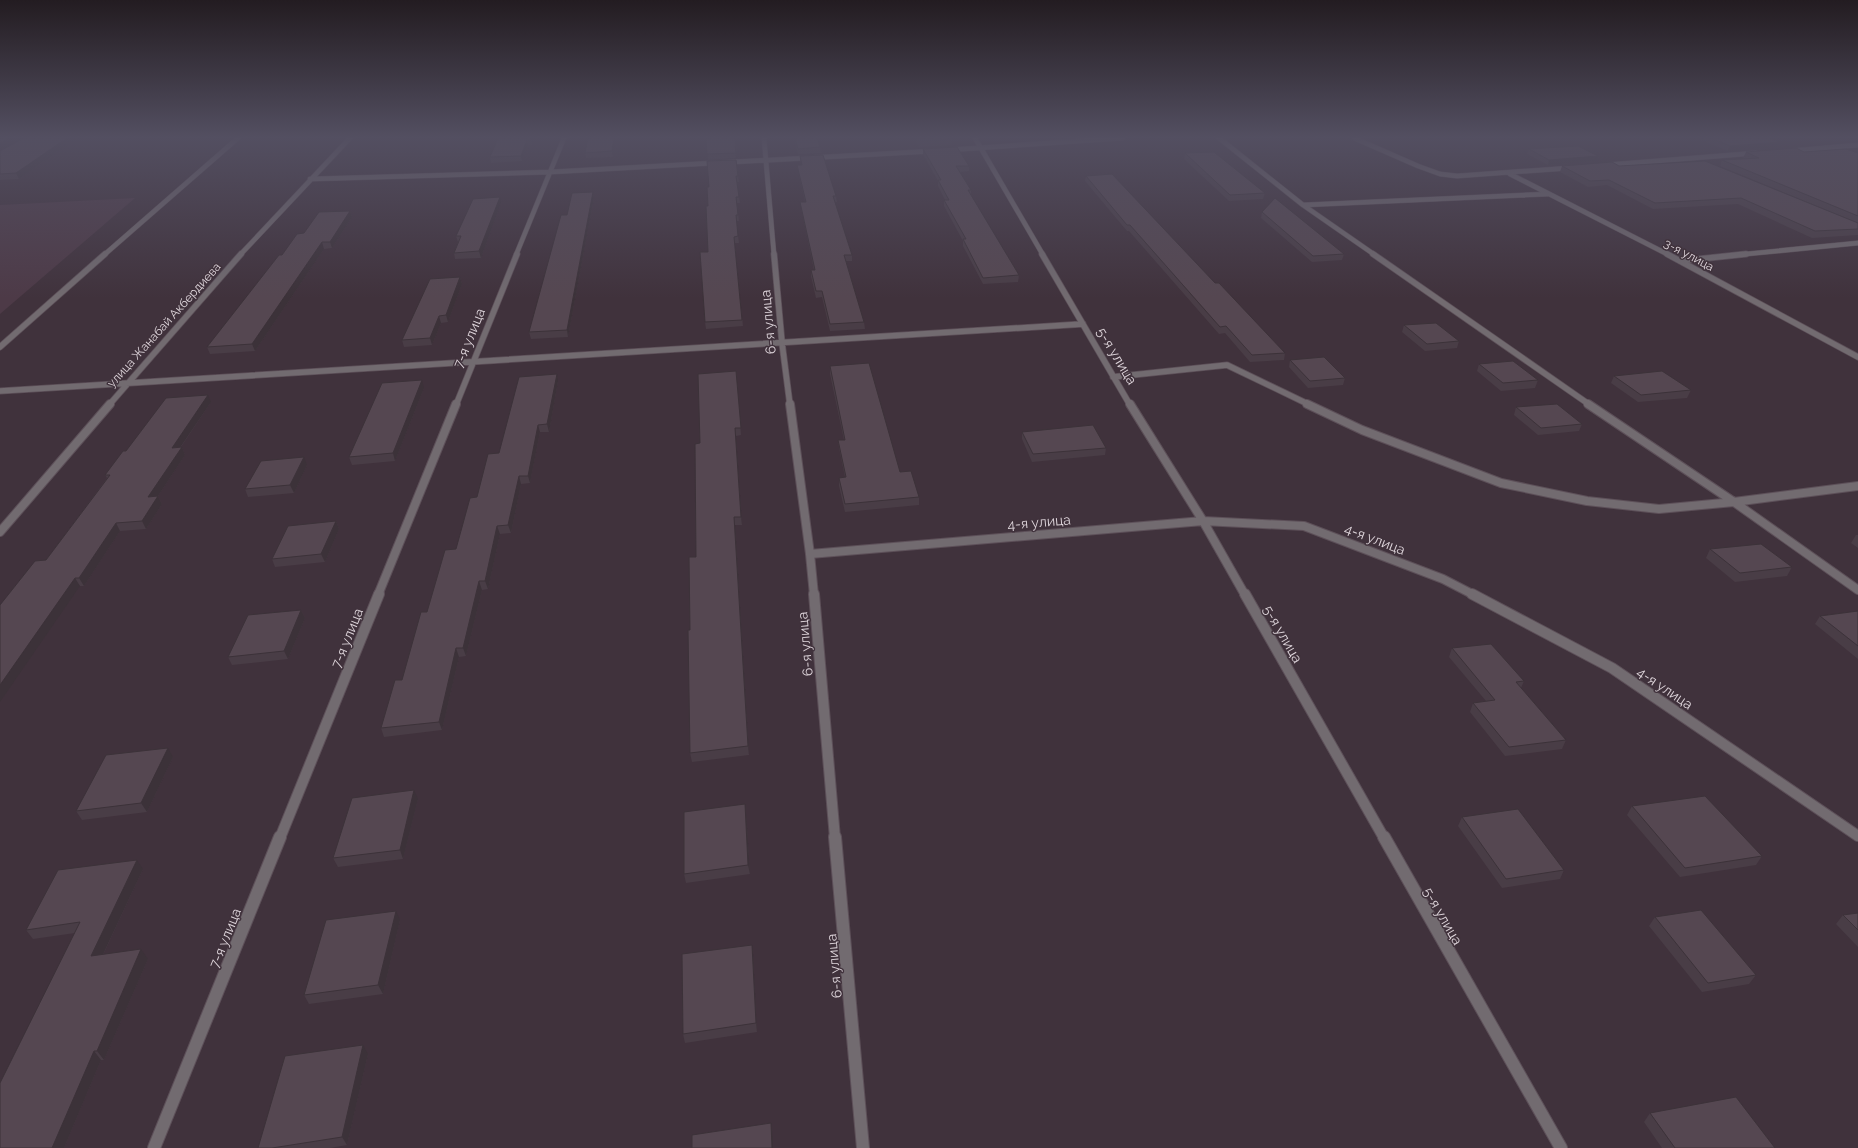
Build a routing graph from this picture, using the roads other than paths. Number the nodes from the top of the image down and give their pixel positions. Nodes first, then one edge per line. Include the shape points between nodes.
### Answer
1 (177, 192) edge
2 (299, 192) edge
3 (542, 192) edge
4 (769, 192) edge
5 (1006, 192) edge
6 (1286, 192) edge
7 (1543, 192) edge
8 (1548, 194) junction
9 (1303, 205) junction
10 (1858, 243) edge
11 (1680, 260) junction
12 (1083, 324) junction
13 (782, 343) junction
14 (0, 347) edge
15 (1858, 357) edge
16 (474, 360) junction
17 (1113, 377) junction
18 (126, 384) junction
19 (0, 391) edge
20 (1858, 486) edge
21 (1734, 502) junction
22 (1203, 522) junction
23 (0, 532) edge
24 (810, 554) junction
25 (1858, 590) edge
26 (1858, 836) edge
27 (154, 1148) edge
28 (863, 1148) edge
29 (1561, 1148) edge

1 - 14 street
2 - 18 street, улица Жанабай Акбердиева
3 - 16 street, 7-я улица
4 - 13 street, 6-я улица
5 - 12 street, 5-я улица
6 - 9 street
7 - 8 street, 3-я улица
8 - 9 street
8 - 11 street, 3-я улица
9 - 21 street via 1531,365
10 - 11 street
11 - 15 street, 3-я улица
12 - 13 street
12 - 17 street, 5-я улица
13 - 16 street
13 - 24 street, 6-я улица
16 - 18 street
16 - 27 street, 7-я улица
17 - 21 street via 1227,365 1362,430 1502,483 1587,502 1659,509
17 - 22 street, 5-я улица
18 - 19 street
18 - 23 street, улица Жанабай Акбердиева
20 - 21 street
21 - 25 street
22 - 24 street, 4-я улица
22 - 26 street, 4-я улица via 1304,526 1443,579 1612,668
22 - 29 street, 5-я улица
24 - 28 street, 6-я улица

